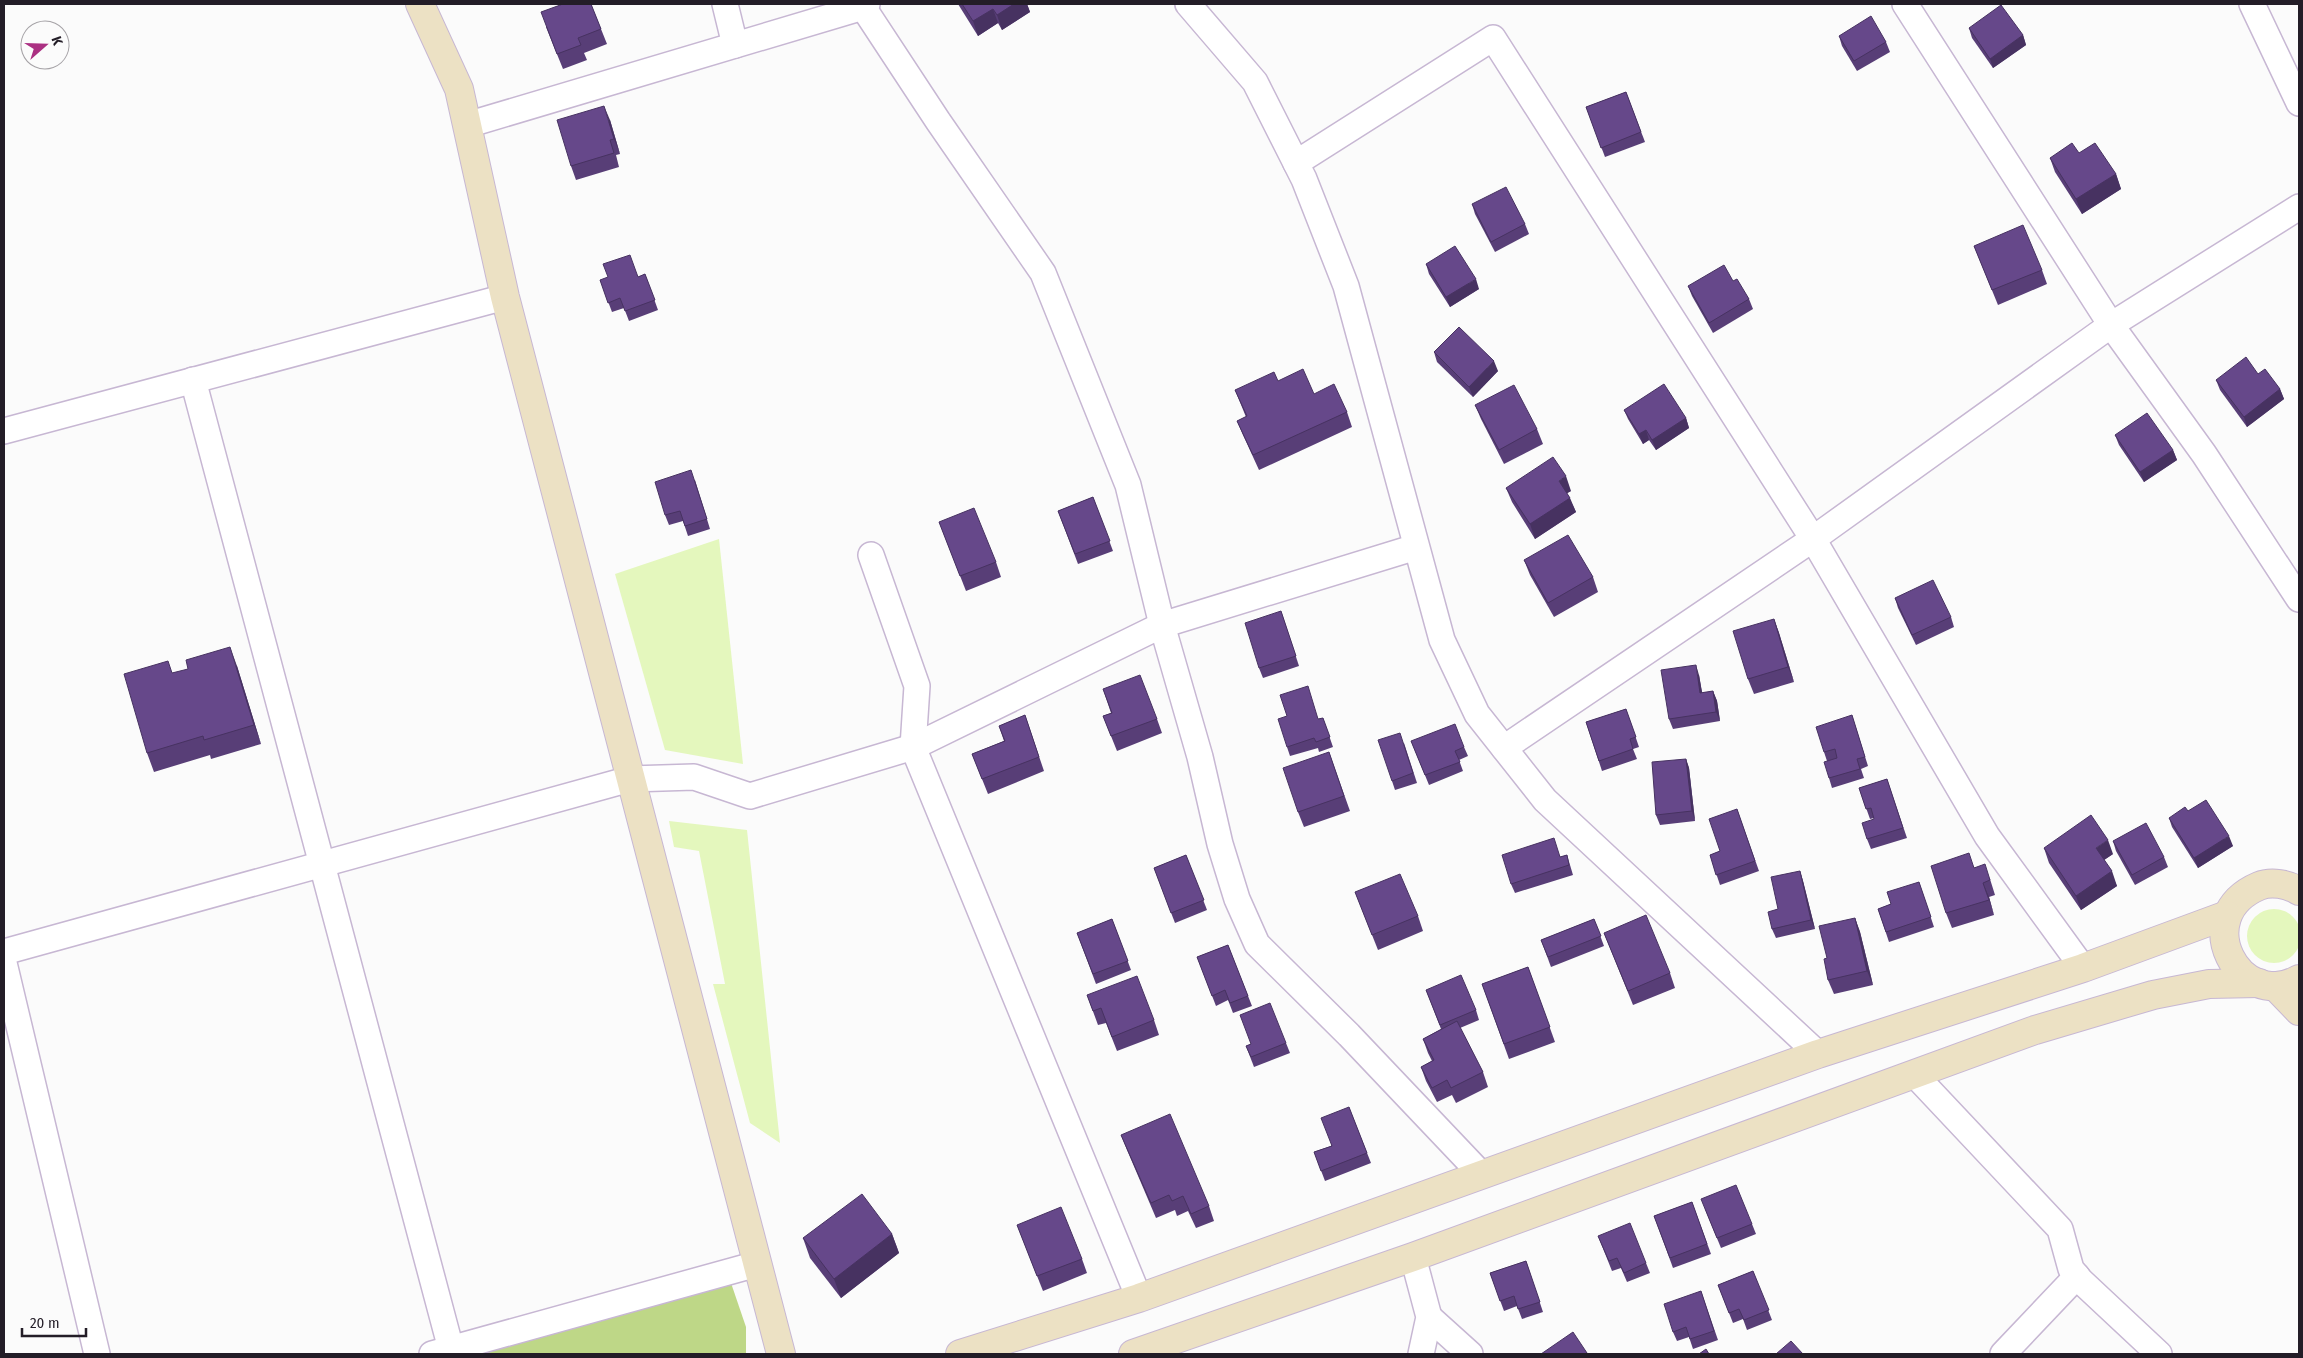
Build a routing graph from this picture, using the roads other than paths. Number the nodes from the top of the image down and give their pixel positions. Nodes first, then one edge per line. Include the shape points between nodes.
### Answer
1 (420, 4) edge
2 (725, 4) edge
3 (1188, 4) edge
4 (1905, 4) edge
5 (2252, 4) edge
6 (864, 5) edge
7 (735, 45) junction
8 (2299, 103) edge
9 (467, 125) junction
10 (1296, 163) junction
11 (2299, 207) edge
12 (506, 297) junction
13 (2111, 325) junction
14 (194, 380) junction
15 (4, 431) edge
16 (1814, 539) junction
17 (1416, 547) junction
18 (871, 555) dead end
19 (2299, 599) edge
20 (1162, 625) junction
21 (913, 747) junction
22 (1504, 748) junction
23 (630, 779) junction
24 (320, 865) junction
25 (2292, 882) edge
26 (2227, 915) junction
27 (4, 952) edge
28 (4, 963) edge
29 (2083, 968) junction
30 (2278, 982) edge
31 (2299, 1011) edge
32 (1818, 1054) junction
33 (1914, 1074) junction
34 (1481, 1174) junction
35 (1413, 1257) junction
36 (757, 1264) junction
37 (2077, 1276) junction
38 (1139, 1298) junction
39 (1429, 1317) junction
40 (441, 1352) edge
41 (97, 1354) edge
42 (781, 1354) edge
43 (960, 1354) edge
44 (1133, 1354) edge
45 (1422, 1354) edge
46 (1470, 1354) edge
47 (2003, 1354) edge
48 (2159, 1354) edge

1 - 9 street via 459,89
2 - 7 street
3 - 10 street via 1255,82
4 - 13 street
5 - 8 street
6 - 7 street
6 - 20 street via 1043,273 1128,485
7 - 9 street
9 - 12 street
10 - 16 street via 1493,38
10 - 17 street via 1346,286
11 - 13 street
12 - 14 street
12 - 23 street
13 - 16 street
13 - 19 street via 2204,454
14 - 15 street
14 - 24 street
16 - 22 street
16 - 29 street via 1986,836
17 - 20 street
17 - 22 street via 1442,640 1477,714
18 - 21 street via 917,686
20 - 21 street
20 - 34 street via 1200,757 1220,844 1237,899 1257,944
21 - 23 street via 750,796 694,777
21 - 38 street
22 - 32 street via 1545,800
23 - 24 street
23 - 36 street
24 - 27 street
24 - 40 street
25 - 26 street via 2262,885 2248,891
26 - 29 street
26 - 30 street via 2225,948 2232,964 2244,975
28 - 41 street
29 - 32 street
30 - 31 street
30 - 33 street via 2209,984 2153,995 2035,1030
32 - 34 street
33 - 35 street
33 - 37 street via 2060,1229 2071,1269
34 - 38 street
35 - 39 street
35 - 44 street
36 - 40 street
36 - 42 street
37 - 47 street
37 - 48 street
38 - 43 street
39 - 45 street
39 - 46 street

